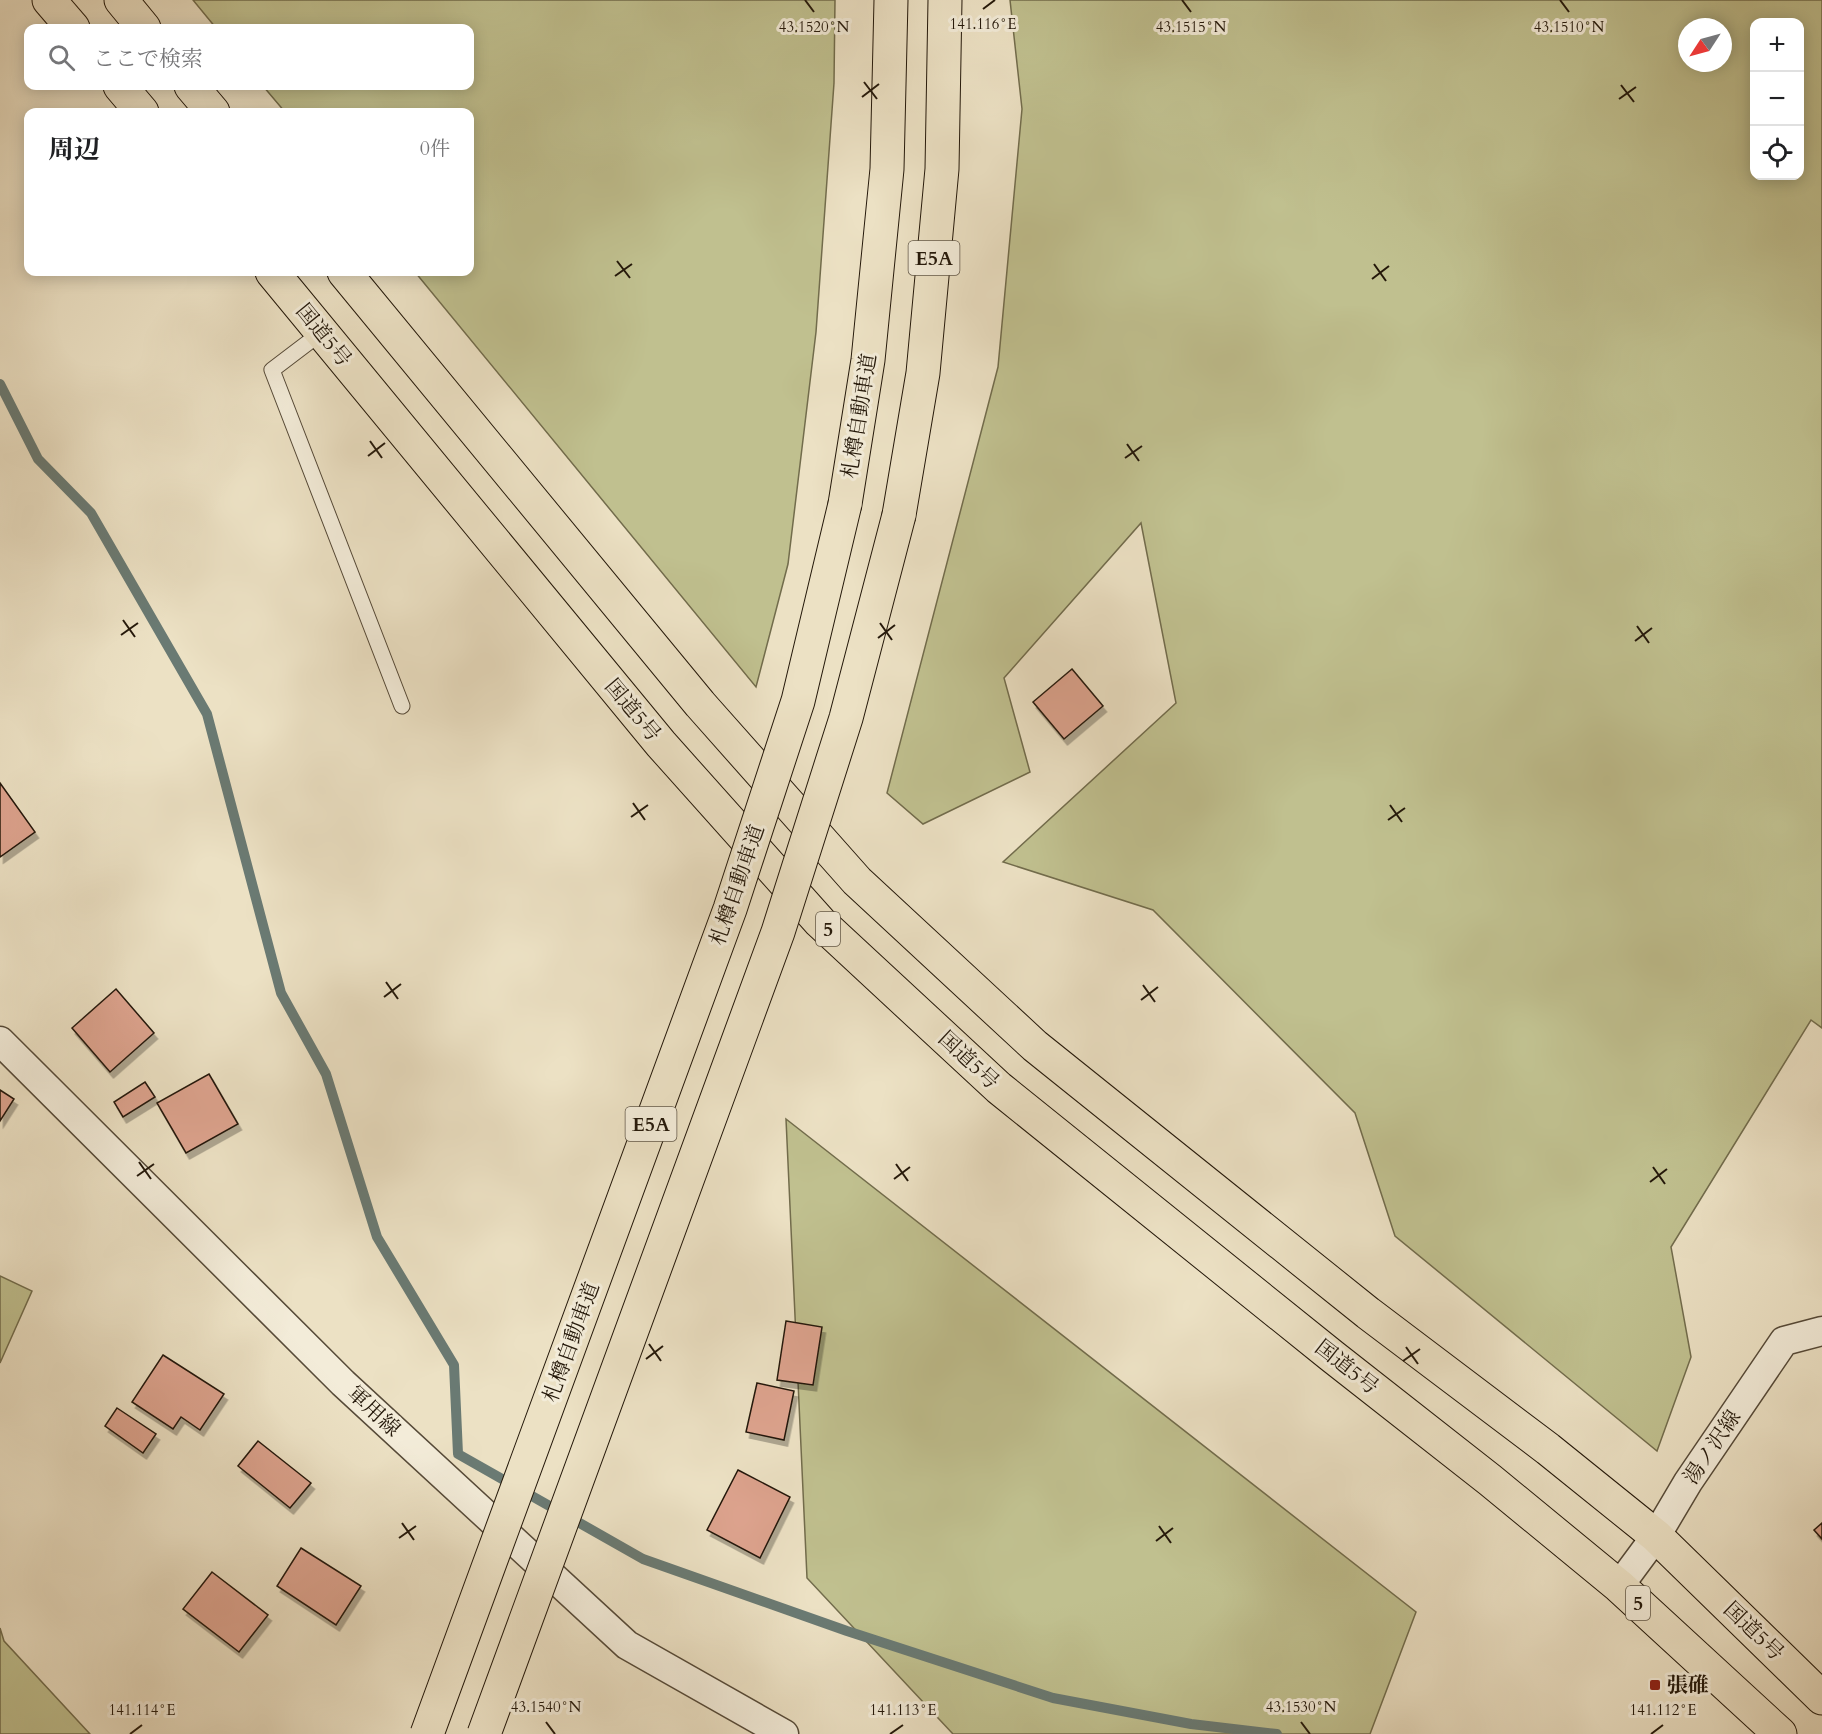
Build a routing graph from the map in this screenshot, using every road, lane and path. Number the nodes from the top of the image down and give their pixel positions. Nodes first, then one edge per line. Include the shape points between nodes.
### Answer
1 (49, 0) edge
2 (121, 0) edge
3 (891, 0) edge
4 (945, 0) edge
5 (70, 24) edge
6 (141, 24) edge
7 (123, 90) edge
8 (194, 90) edge
9 (139, 108) edge
10 (210, 108) edge
11 (275, 276) edge
12 (347, 276) edge
13 (322, 332) junction
14 (402, 706) dead end
15 (0, 1041) edge
16 (1822, 1331) edge
17 (1656, 1536) junction
18 (1619, 1586) junction
19 (1822, 1698) edge
20 (427, 1734) edge
21 (484, 1734) edge
22 (784, 1734) edge
23 (1780, 1734) edge

1 - 5 highway
2 - 6 highway
3 - 20 highway, 札樽自動車道 / E5A, bridge via 886,181 868,360 845,504 798,700 730,909
4 - 21 highway, E5A, bridge via 942,169 923,373 899,515 846,718 778,933
7 - 9 highway
8 - 10 highway
11 - 13 highway, 国道5号 / 5
12 - 17 highway, 国道5号 via 700,704 857,881 1035,1046 1368,1313
13 - 14 lane via 272,370
13 - 18 highway, 国道5号 / 5 via 661,744 820,922 999,1088
15 - 22 street, 軍用線 via 343,1383 627,1645
16 - 17 street, 湯ノ沢線 via 1784,1341
17 - 18 street, 湯ノ沢線
17 - 19 highway, 国道5号
18 - 23 highway, 国道5号 / 5

